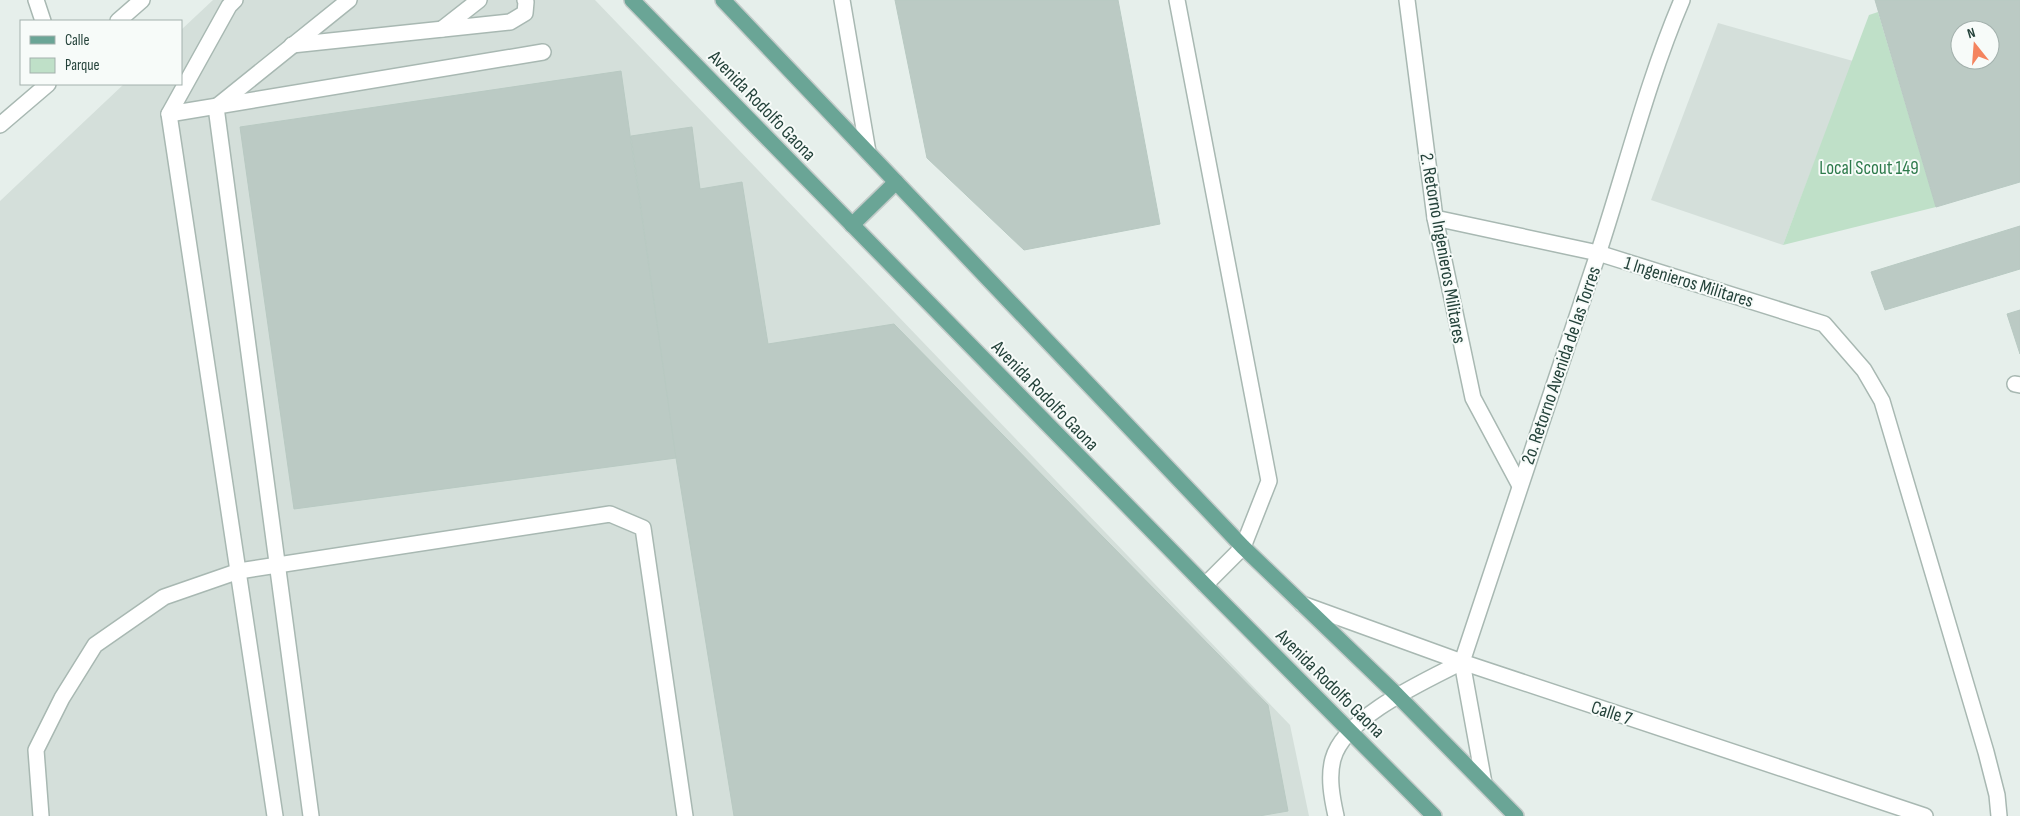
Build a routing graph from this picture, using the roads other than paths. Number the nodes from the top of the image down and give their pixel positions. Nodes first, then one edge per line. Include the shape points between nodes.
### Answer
1 (36, 0) edge
2 (142, 0) edge
3 (236, 0) edge
4 (349, 0) edge
5 (479, 0) edge
6 (525, 0) edge
7 (632, 0) edge
8 (723, 0) edge
9 (842, 0) edge
10 (1177, 0) edge
11 (1407, 0) edge
12 (1682, 0) edge
13 (43, 20) edge
14 (119, 20) edge
15 (442, 29) junction
16 (292, 45) junction
17 (543, 52) dead end
18 (47, 85) edge
19 (216, 107) junction
20 (169, 114) junction
21 (0, 125) edge
22 (868, 152) junction
23 (896, 182) junction
24 (1435, 218) junction
25 (852, 225) junction
26 (1598, 253) junction
27 (1519, 484) junction
28 (1243, 546) junction
29 (278, 565) junction
30 (239, 571) junction
31 (1204, 585) junction
32 (1302, 604) junction
33 (1462, 662) junction
34 (1396, 695) junction
35 (1349, 730) junction
36 (1484, 783) junction
37 (41, 816) edge
38 (275, 816) edge
39 (312, 816) edge
40 (685, 816) edge
41 (1336, 816) edge
42 (1434, 816) edge
43 (1516, 816) edge
44 (1925, 816) edge
45 (1999, 816) edge

1 - 13 street
2 - 14 street
3 - 20 street via 229,6
4 - 16 street
5 - 15 street
6 - 15 street via 525,13 510,22
7 - 25 main road, Avenida Rodolfo Gaona
8 - 22 main road, Avenida Rodolfo Gaona
9 - 22 street
10 - 28 street via 1269,480
11 - 24 street, 2. Retorno Ingenieros Militares
12 - 26 street, 2o. Retorno Avenida de las Torres via 1662,46
15 - 16 street
16 - 19 street
17 - 19 street
18 - 21 street
19 - 20 street
19 - 29 street
20 - 30 street
22 - 23 main road, Avenida Rodolfo Gaona
23 - 25 main road
23 - 28 main road, Avenida Rodolfo Gaona
24 - 26 street, 1 Ingenieros Militares
24 - 27 street, 2. Retorno Ingenieros Militares via 1473,398
25 - 31 main road, Avenida Rodolfo Gaona
26 - 27 street, 2o. Retorno Avenida de las Torres
26 - 45 street, 1 Ingenieros Militares via 1824,324 1864,370 1882,401 1986,752
27 - 33 street, 2o. Retorno Avenida de las Torres
28 - 31 street
28 - 32 main road, Avenida Rodolfo Gaona
29 - 30 street
29 - 39 street
29 - 40 street via 610,514 644,528
30 - 37 street via 164,597 95,645 62,698 36,750
30 - 38 street
31 - 35 main road, Avenida Rodolfo Gaona
32 - 33 street, Calle 7
32 - 34 main road, Avenida Rodolfo Gaona
33 - 34 street
33 - 36 street
33 - 44 street, Calle 7
34 - 35 street
34 - 36 main road, Avenida Rodolfo Gaona
35 - 41 street via 1333,758 1331,790
35 - 42 main road, Avenida Rodolfo Gaona
36 - 43 main road, Avenida Rodolfo Gaona

